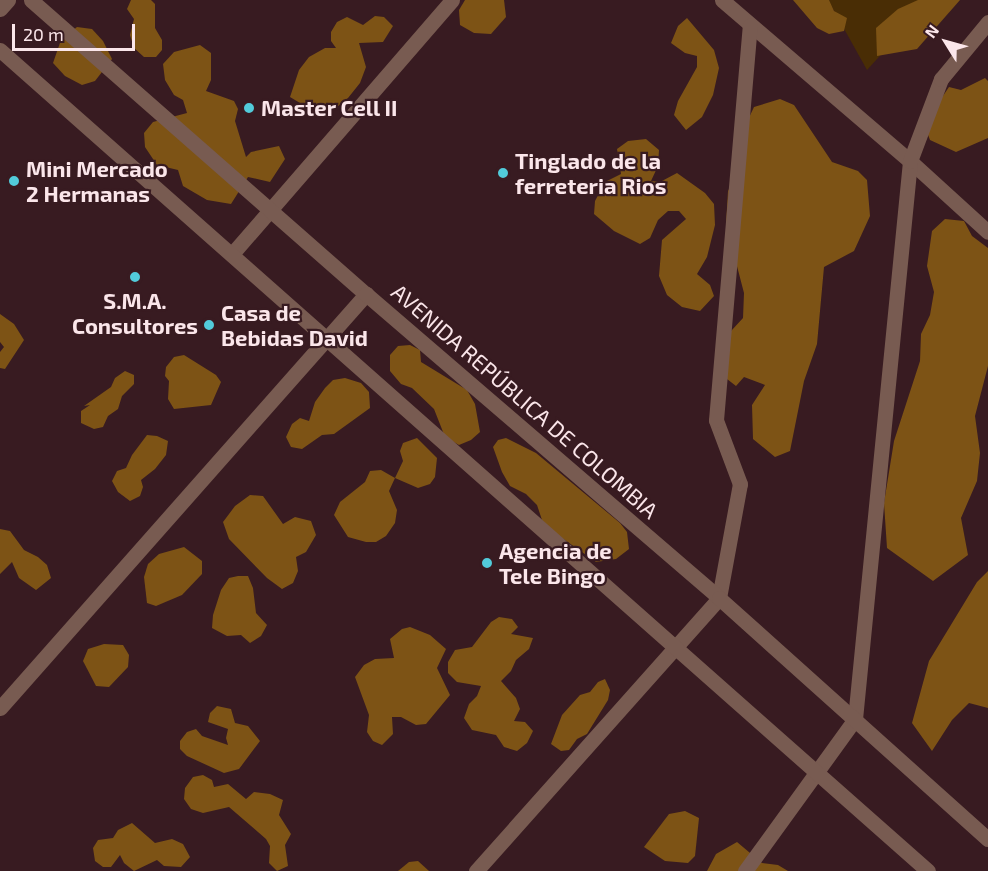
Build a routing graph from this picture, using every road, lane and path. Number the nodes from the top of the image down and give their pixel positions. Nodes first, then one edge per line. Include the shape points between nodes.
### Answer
1 (8, 0) edge
2 (31, 0) edge
3 (452, 0) edge
4 (722, 0) edge
5 (0, 9) edge
6 (988, 22) edge
7 (750, 25) junction
8 (0, 50) edge
9 (910, 160) junction
10 (270, 208) junction
11 (988, 232) edge
12 (232, 254) junction
13 (366, 294) junction
14 (328, 339) junction
15 (720, 598) junction
16 (676, 646) junction
17 (0, 708) edge
18 (855, 719) junction
19 (817, 772) junction
20 (988, 839) edge
21 (476, 871) edge
22 (745, 871) edge
23 (928, 871) edge

1 - 5 street
2 - 10 street, AVENIDA REPÚBLICA DE COLOMBIA
3 - 10 street
4 - 7 street
6 - 9 street via 941,79
7 - 9 street
7 - 15 street via 716,420 740,484
8 - 12 street
9 - 11 street
9 - 18 street
10 - 12 street
10 - 13 street, AVENIDA REPÚBLICA DE COLOMBIA
12 - 14 street
13 - 14 street
13 - 15 street, AVENIDA REPÚBLICA DE COLOMBIA
14 - 16 street
14 - 17 street
15 - 16 street
15 - 18 street, AVENIDA REPÚBLICA DE COLOMBIA
16 - 19 street
16 - 21 street
18 - 19 street
18 - 20 street, AVENIDA REPÚBLICA DE COLOMBIA
19 - 22 street
19 - 23 street

